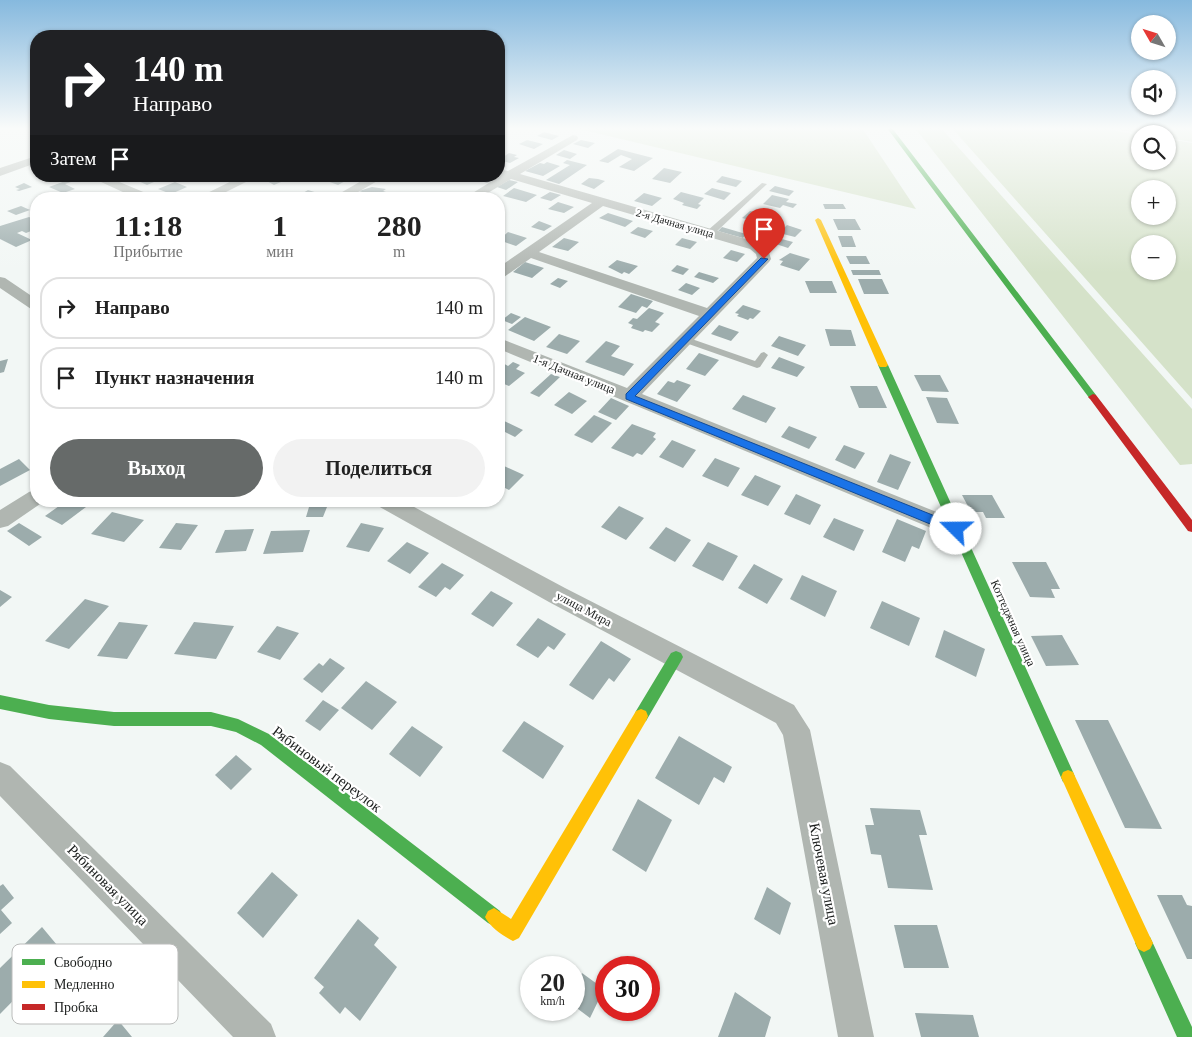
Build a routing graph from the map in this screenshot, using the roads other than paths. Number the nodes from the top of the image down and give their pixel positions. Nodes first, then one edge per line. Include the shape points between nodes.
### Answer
1 (515, 176) edge
2 (926, 176) edge
3 (239, 182) edge
4 (369, 182) edge
5 (492, 182) edge
6 (110, 183) edge
7 (764, 184) dead end
8 (132, 192) edge
9 (217, 192) edge
10 (349, 192) edge
11 (478, 192) edge
12 (601, 202) junction
13 (818, 220) dead end
14 (710, 233) junction
15 (528, 253) junction
16 (505, 270) edge
17 (0, 281) edge
18 (30, 302) edge
19 (711, 315) junction
20 (686, 340) junction
21 (505, 345) edge
22 (764, 355) dead end
23 (629, 397) junction
24 (30, 501) edge
25 (396, 507) edge
26 (0, 520) edge
27 (1192, 528) edge
28 (956, 529) junction
29 (676, 657) junction
30 (0, 702) edge
31 (785, 714) joint
32 (0, 776) edge
33 (166, 944) edge
34 (178, 956) edge
35 (258, 1037) edge
36 (856, 1037) edge
37 (1186, 1037) edge

1 - 12 street, 2-я Дачная улица
2 - 27 street
3 - 9 street
4 - 10 street
5 - 11 street
6 - 8 street
7 - 14 lane
12 - 14 street, 2-я Дачная улица
12 - 15 street
13 - 28 street, Коттеджная улица
14 - 19 street, 2-я Дачная улица via 755,246 764,252 764,259
15 - 16 street
15 - 19 street
17 - 18 street
19 - 20 street
20 - 22 lane via 757,365
20 - 23 street
21 - 23 street, 1-я Дачная улица
23 - 28 street, 1-я Дачная улица
24 - 26 street
25 - 29 street, улица Мира
28 - 37 street, Коттеджная улица
29 - 30 street, Рябиновый переулок via 513,932 266,740 238,726 211,719 114,719 49,712
29 - 31 street, улица Мира
31 - 36 street, Ключевая улица via 796,730
32 - 33 street, Рябиновая улица
34 - 35 street, Рябиновая улица

